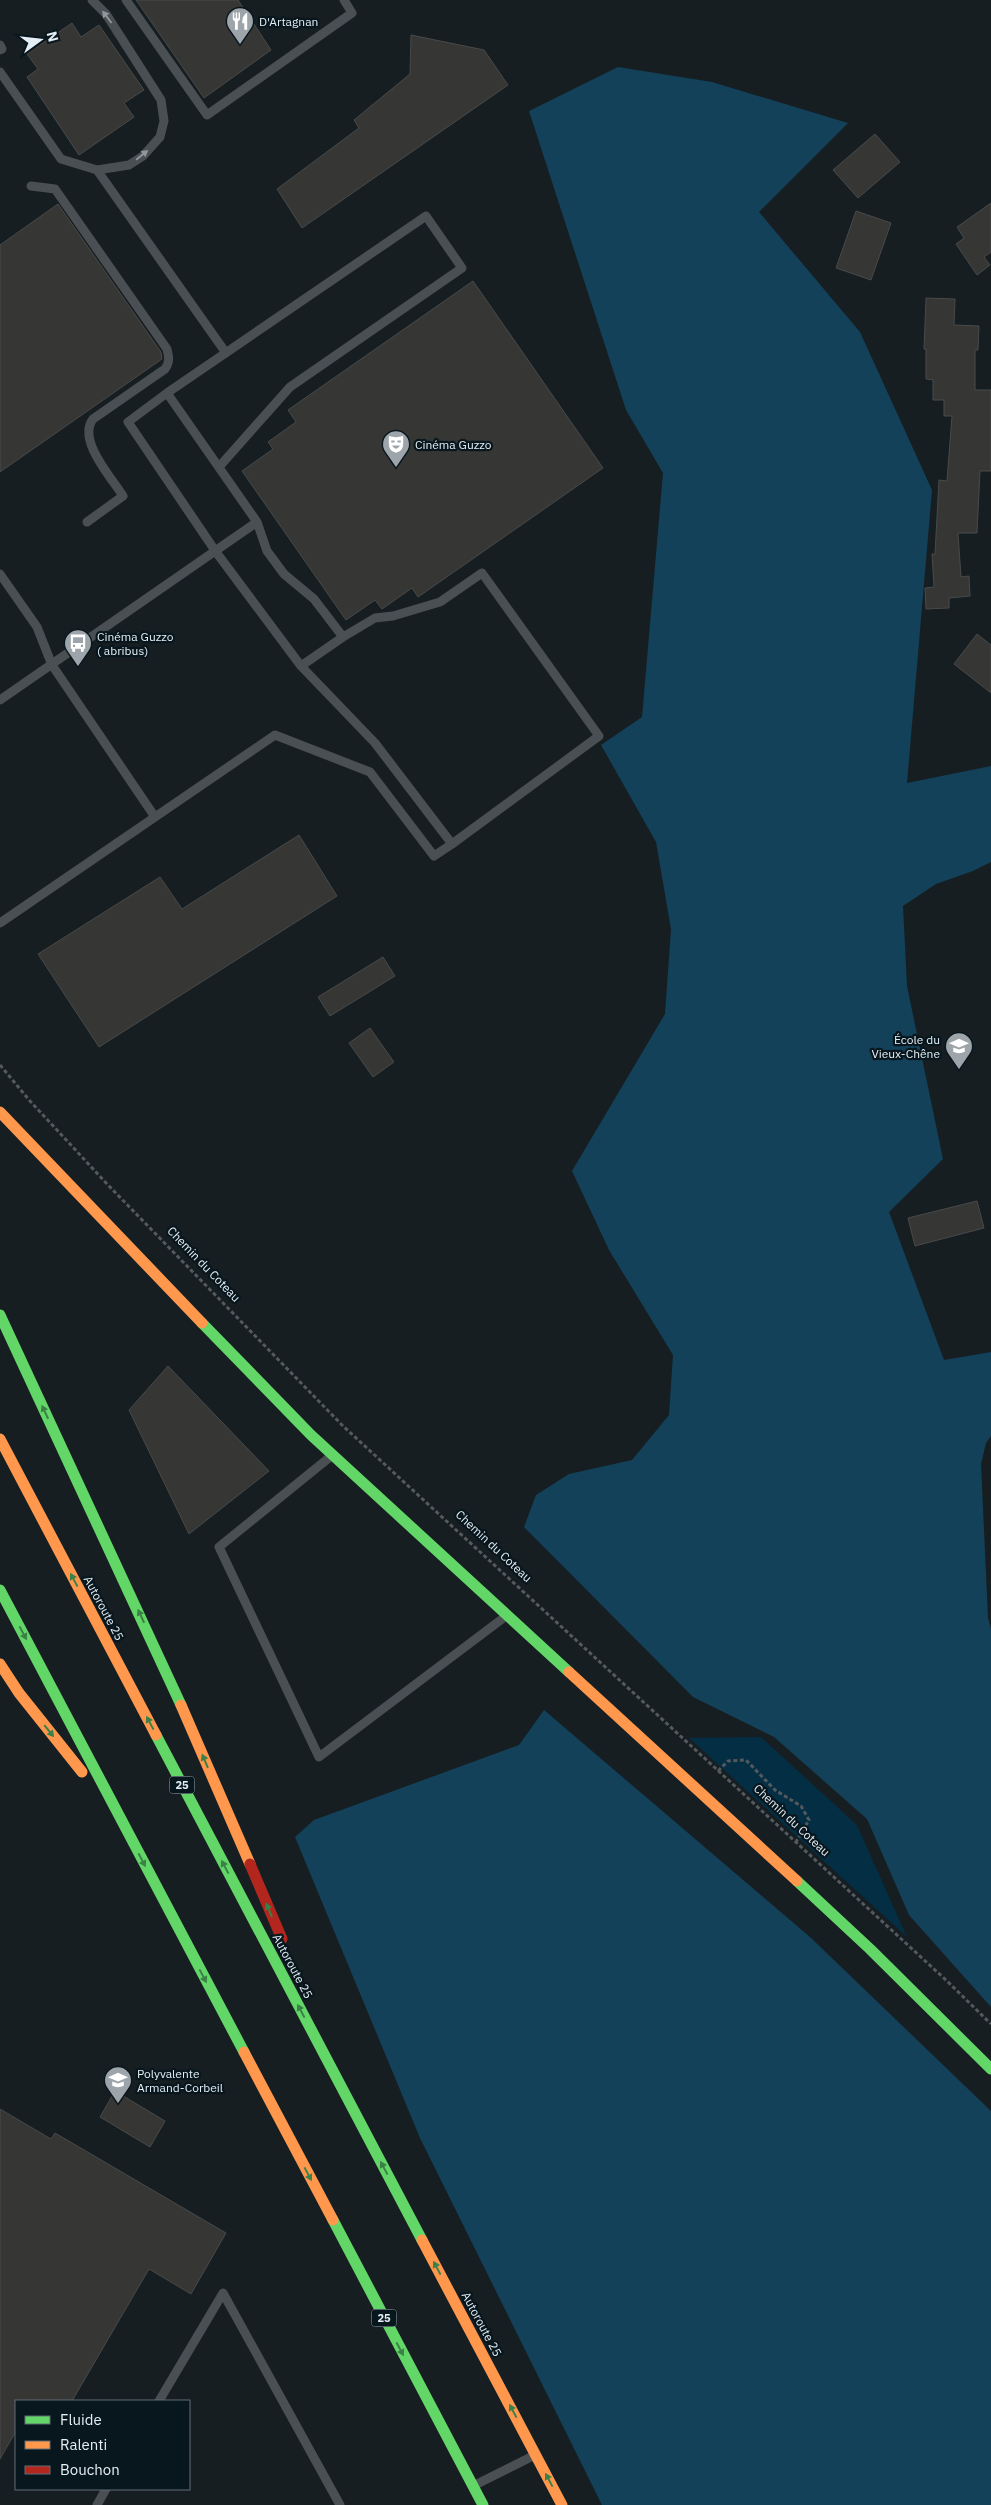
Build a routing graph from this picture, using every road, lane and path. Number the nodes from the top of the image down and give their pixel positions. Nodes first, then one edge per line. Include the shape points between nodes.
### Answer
1 (92, 0) edge
2 (126, 0) edge
3 (344, 0) edge
4 (0, 45) edge
5 (0, 50) edge
6 (0, 72) edge
7 (97, 170) junction
8 (31, 186) dead end
9 (226, 353) junction
10 (167, 394) junction
11 (219, 467) junction
12 (87, 522) dead end
13 (257, 522) junction
14 (216, 552) junction
15 (0, 574) edge
16 (343, 637) junction
17 (52, 665) junction
18 (301, 666) junction
19 (0, 700) edge
20 (155, 817) junction
21 (452, 844) junction
22 (0, 923) edge
23 (0, 1065) edge
24 (0, 1112) edge
25 (0, 1314) edge
26 (0, 1439) edge
27 (332, 1455) junction
28 (0, 1590) edge
29 (506, 1616) junction
30 (0, 1664) edge
31 (718, 1771) junction
32 (119, 1817) junction
33 (796, 1842) junction
34 (287, 1950) dead end
35 (302, 1986) dead end
36 (991, 2024) edge
37 (991, 2069) edge
38 (365, 2131) junction
39 (160, 2400) edge
40 (536, 2454) junction
41 (473, 2486) junction
42 (105, 2490) edge
43 (97, 2505) edge
44 (340, 2505) edge
45 (483, 2505) edge
46 (562, 2505) edge

7 -> 1 lane via 129,164 143,156 160,137 164,121 161,100 106,14
2 - 3 lane via 207,115 352,13
4 - 5 lane
6 - 7 lane via 61,159
7 - 9 lane
8 - 12 lane via 55,189 169,357 165,369 88,424 88,442 123,496
9 - 10 lane
9 - 11 lane via 426,216 462,268 290,387
10 - 11 lane
10 - 14 lane via 128,422
11 - 13 lane
13 - 14 lane
13 - 16 lane via 267,551 284,574 314,599
14 - 17 lane
14 - 18 lane
15 - 17 lane via 37,627
16 - 18 lane
16 - 21 lane via 375,618 440,602 482,573 599,736
17 - 19 lane
17 - 20 lane
18 - 21 lane via 376,744
20 - 21 lane via 275,735 370,772 434,856
20 - 22 lane
23 - 31 path, Chemin du Coteau via 108,1185 330,1413
24 - 27 main road via 230,1354
34 -> 25 main road via 162,1660
38 -> 26 main road, Autoroute 25 / 25
27 - 29 main road
27 - 29 lane via 219,1547 320,1757
28 -> 32 main road, 25
29 - 37 main road via 870,1949
30 -> 32 main road via 19,1694
31 - 33 path, Chemin du Coteau
31 - 33 path via 728,1761 746,1760 775,1790 801,1806 809,1820
32 -> 41 main road, 25
33 - 36 path, Chemin du Coteau
35 - 38 main road
40 -> 38 main road, Autoroute 25 / 25
39 - 44 lane via 223,2293
40 - 41 lane
46 -> 40 main road, Autoroute 25 / 25
41 - 45 main road, 25
42 - 43 lane

